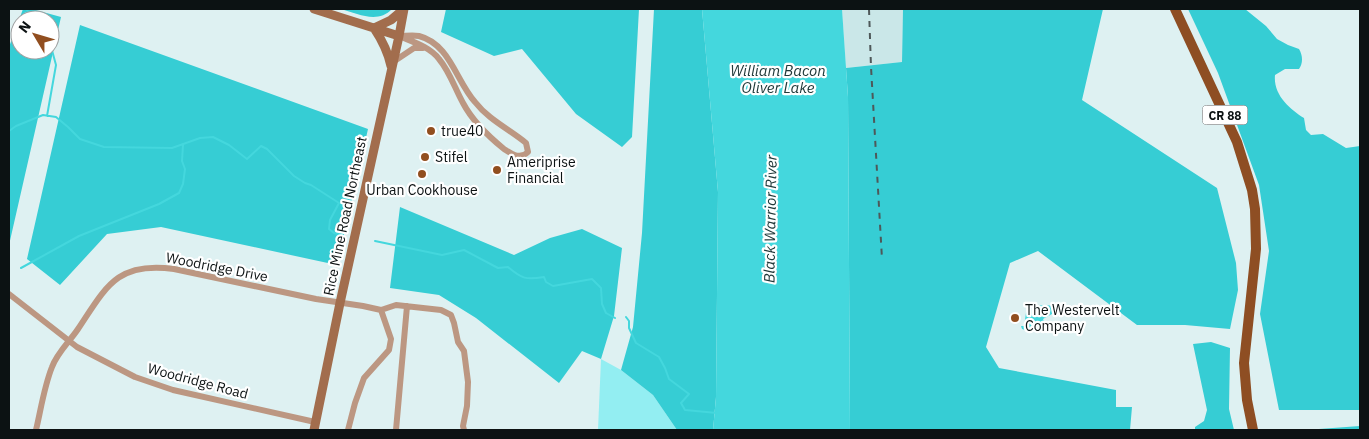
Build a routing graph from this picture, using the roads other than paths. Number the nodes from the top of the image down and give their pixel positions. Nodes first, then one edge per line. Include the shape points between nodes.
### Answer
1 (314, 9) edge
2 (404, 9) edge
3 (1175, 9) edge
4 (374, 28) junction
5 (399, 36) junction
6 (426, 48) junction
7 (392, 66) junction
8 (9, 294) edge
9 (340, 303) junction
10 (408, 306) junction
11 (381, 310) junction
12 (70, 341) junction
13 (315, 426) edge
14 (36, 430) edge
15 (348, 430) edge
16 (396, 430) edge
17 (464, 430) edge
18 (1253, 430) edge

1 - 4 main road
2 - 4 main road
2 - 5 main road, Rice Mine Road Northeast
3 - 18 main road, CR 88 via 1237,142 1252,190 1256,249 1244,363
4 - 5 main road
4 - 7 main road via 383,41
5 - 6 street
5 - 6 street via 428,40 446,54 475,103 498,125 526,143 528,152 525,155 513,155 475,122 463,105 446,68
5 - 7 main road, Rice Mine Road Northeast
6 - 7 street via 414,48
7 - 9 main road, Rice Mine Road Northeast
8 - 12 street, Woodridge Road
9 - 11 street, Woodridge Drive
9 - 12 street, Woodridge Drive via 174,269 146,268 127,272 110,284
9 - 13 main road, Rice Mine Road Northeast
10 - 11 street via 396,305
10 - 16 street
10 - 17 street via 441,310 451,315 458,342 464,351 468,382
11 - 15 street via 391,339 389,350 364,378
12 - 13 street, Woodridge Road via 109,364 154,384
12 - 14 street, Woodridge Drive via 52,367

